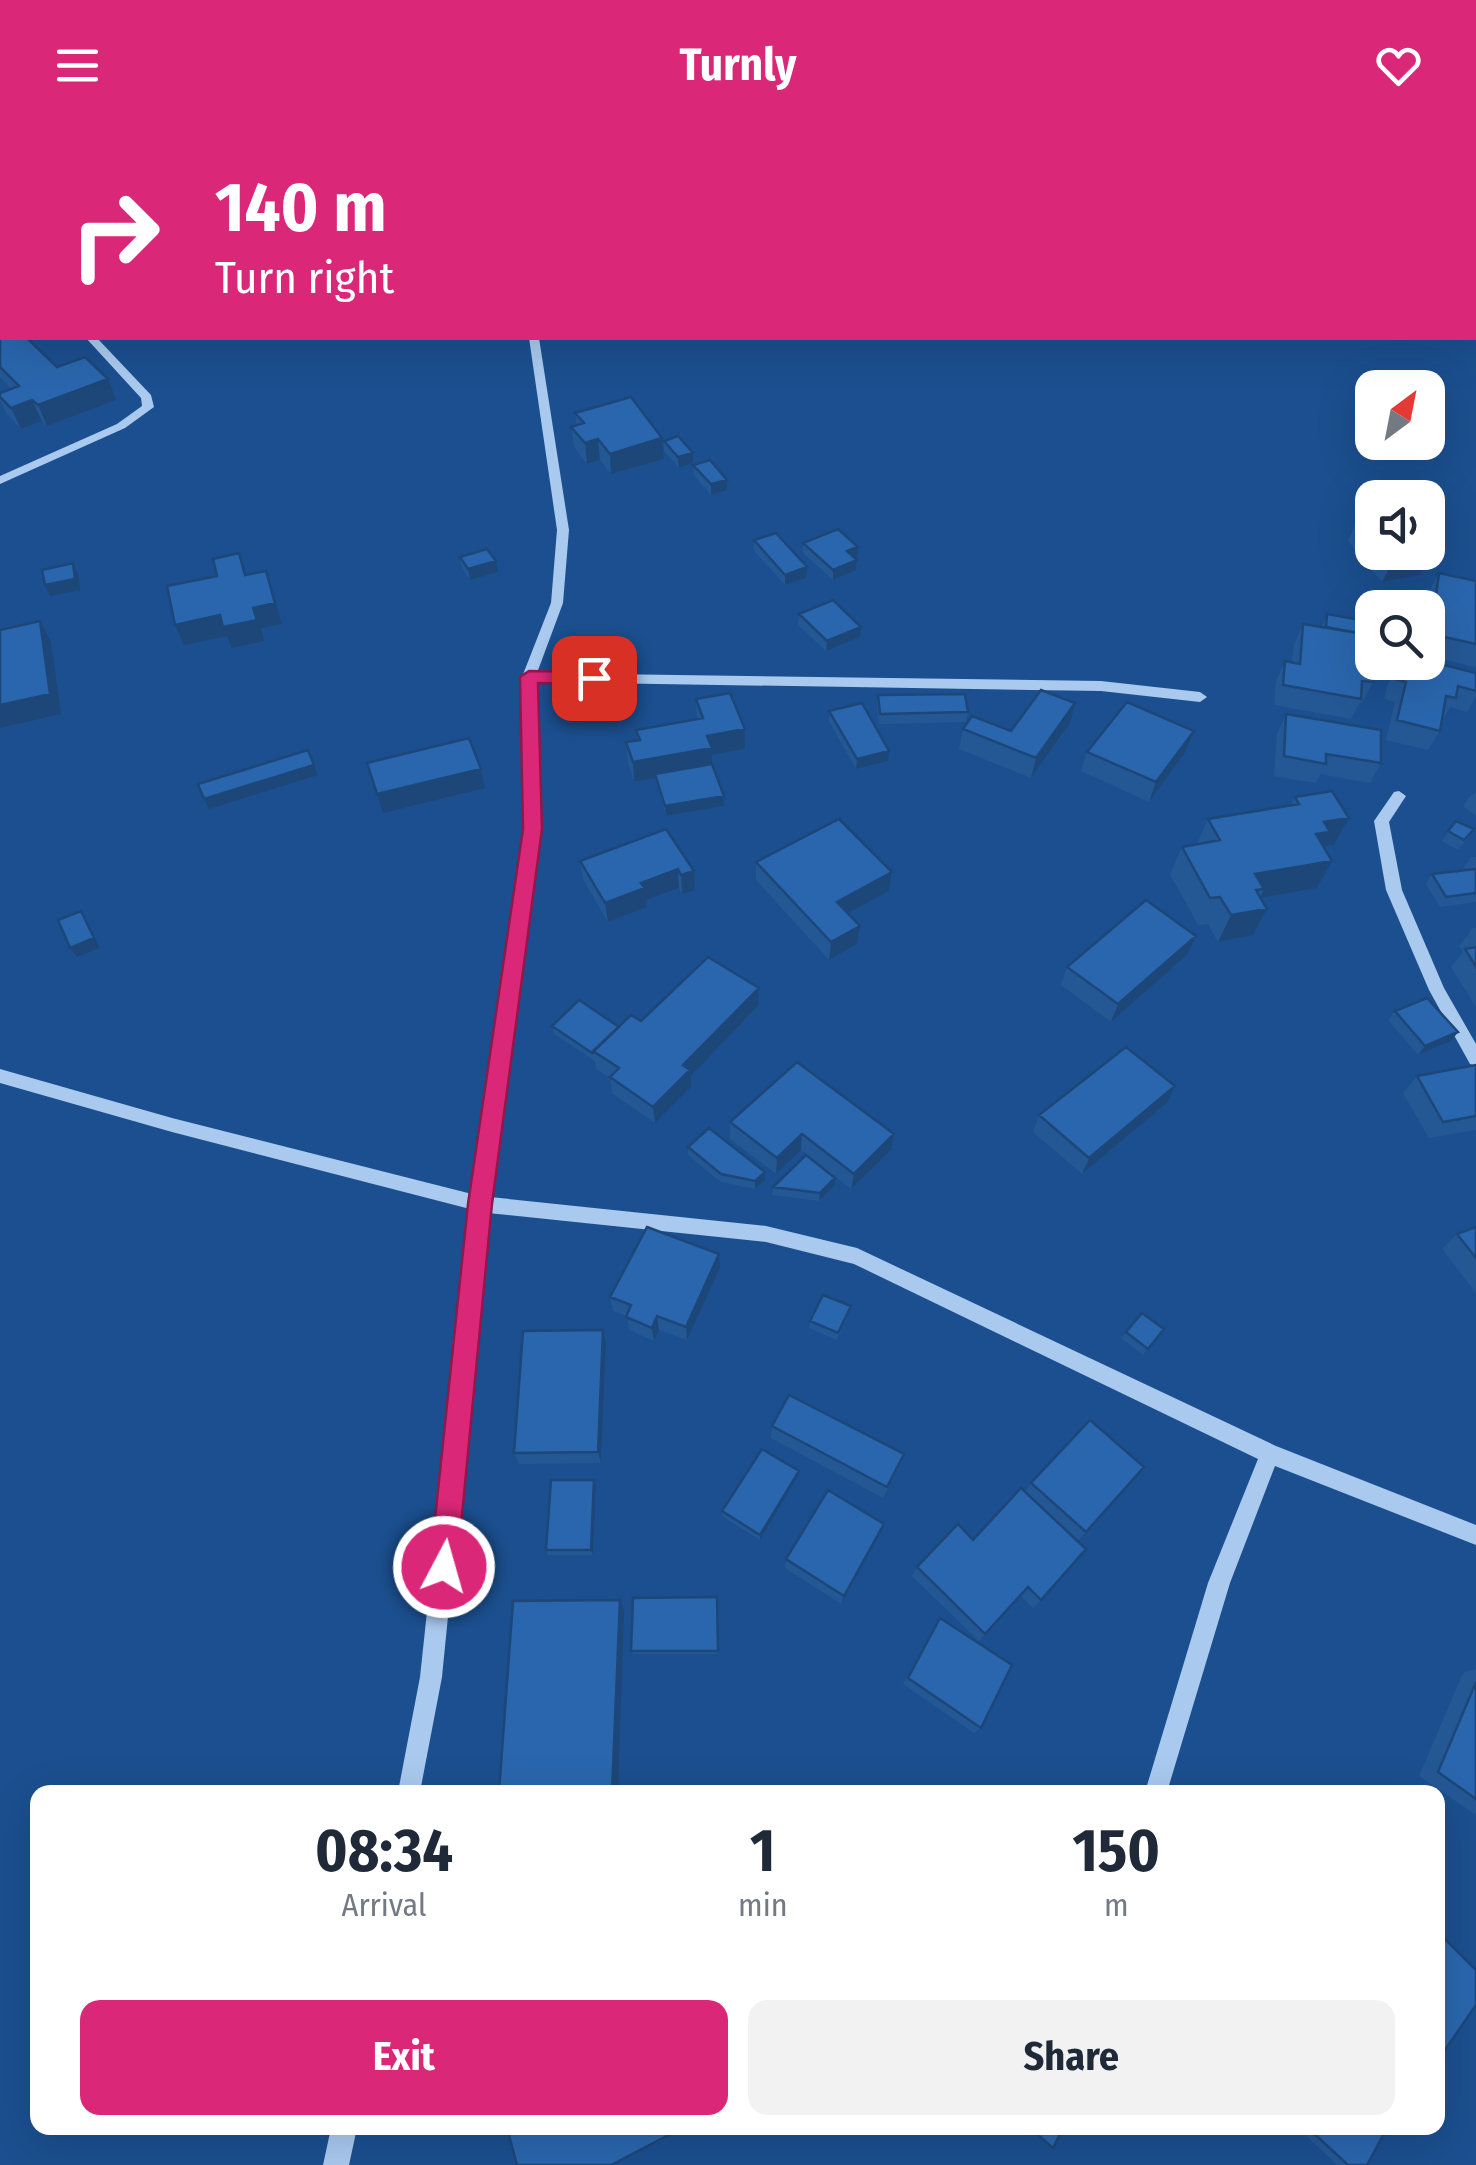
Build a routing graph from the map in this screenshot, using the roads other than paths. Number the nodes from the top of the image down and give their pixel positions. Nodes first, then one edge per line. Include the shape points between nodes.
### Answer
1 (94, 340) edge
2 (534, 340) edge
3 (0, 480) edge
4 (529, 677) junction
5 (1200, 697) dead end
6 (1399, 796) dead end
7 (1476, 1059) edge
8 (0, 1076) edge
9 (480, 1204) junction
10 (1270, 1454) junction
11 (1476, 1536) edge
12 (410, 1785) edge
13 (1158, 1785) edge
14 (342, 2135) edge
15 (336, 2165) edge

1 - 3 street via 147,396 148,407 121,426
2 - 4 street via 563,530 557,603
4 - 5 street via 1101,686
4 - 9 street via 532,829
6 - 7 street via 1381,821 1394,890
8 - 9 street
9 - 10 street via 766,1234 858,1256
9 - 12 street via 431,1677
10 - 11 street
10 - 13 street via 1219,1584
14 - 15 street

